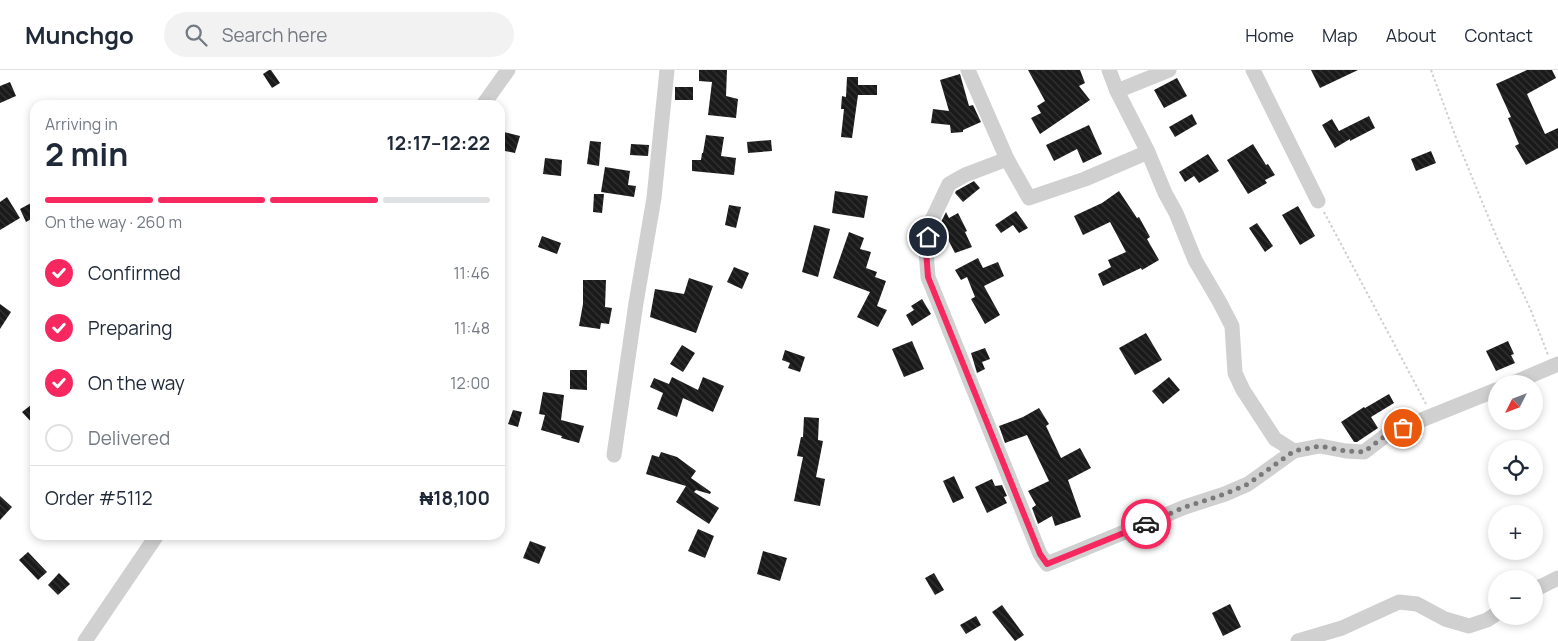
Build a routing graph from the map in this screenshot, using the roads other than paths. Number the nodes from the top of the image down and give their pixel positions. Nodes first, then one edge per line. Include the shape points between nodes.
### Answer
1 (508, 70) edge
2 (667, 70) edge
3 (968, 70) edge
4 (1109, 70) edge
5 (1169, 70) edge
6 (1253, 70) edge
7 (1117, 91) junction
8 (487, 100) edge
9 (1148, 152) junction
10 (1007, 159) junction
11 (1318, 201) road end
12 (1555, 365) edge
13 (1532, 375) edge
14 (1488, 393) edge
15 (1294, 451) junction
16 (614, 455) dead end
17 (154, 540) edge
18 (1558, 578) edge
19 (1543, 586) edge
20 (1488, 619) edge
21 (85, 641) edge
22 (1298, 641) edge

1 - 8 street
2 - 16 street via 654,198
3 - 10 street
4 - 7 street
5 - 7 street
6 - 11 street
7 - 9 street
9 - 10 street via 1029,198
9 - 15 street via 1195,260 1232,326 1235,373 1239,382 1274,439
10 - 15 street via 949,184 930,224 926,250 928,277 1040,554 1047,564 1248,484
12 - 13 street
14 - 15 street via 1389,433 1364,452 1320,446
17 - 21 street
18 - 19 street
20 - 22 street via 1470,626 1416,604 1399,602 1342,628

